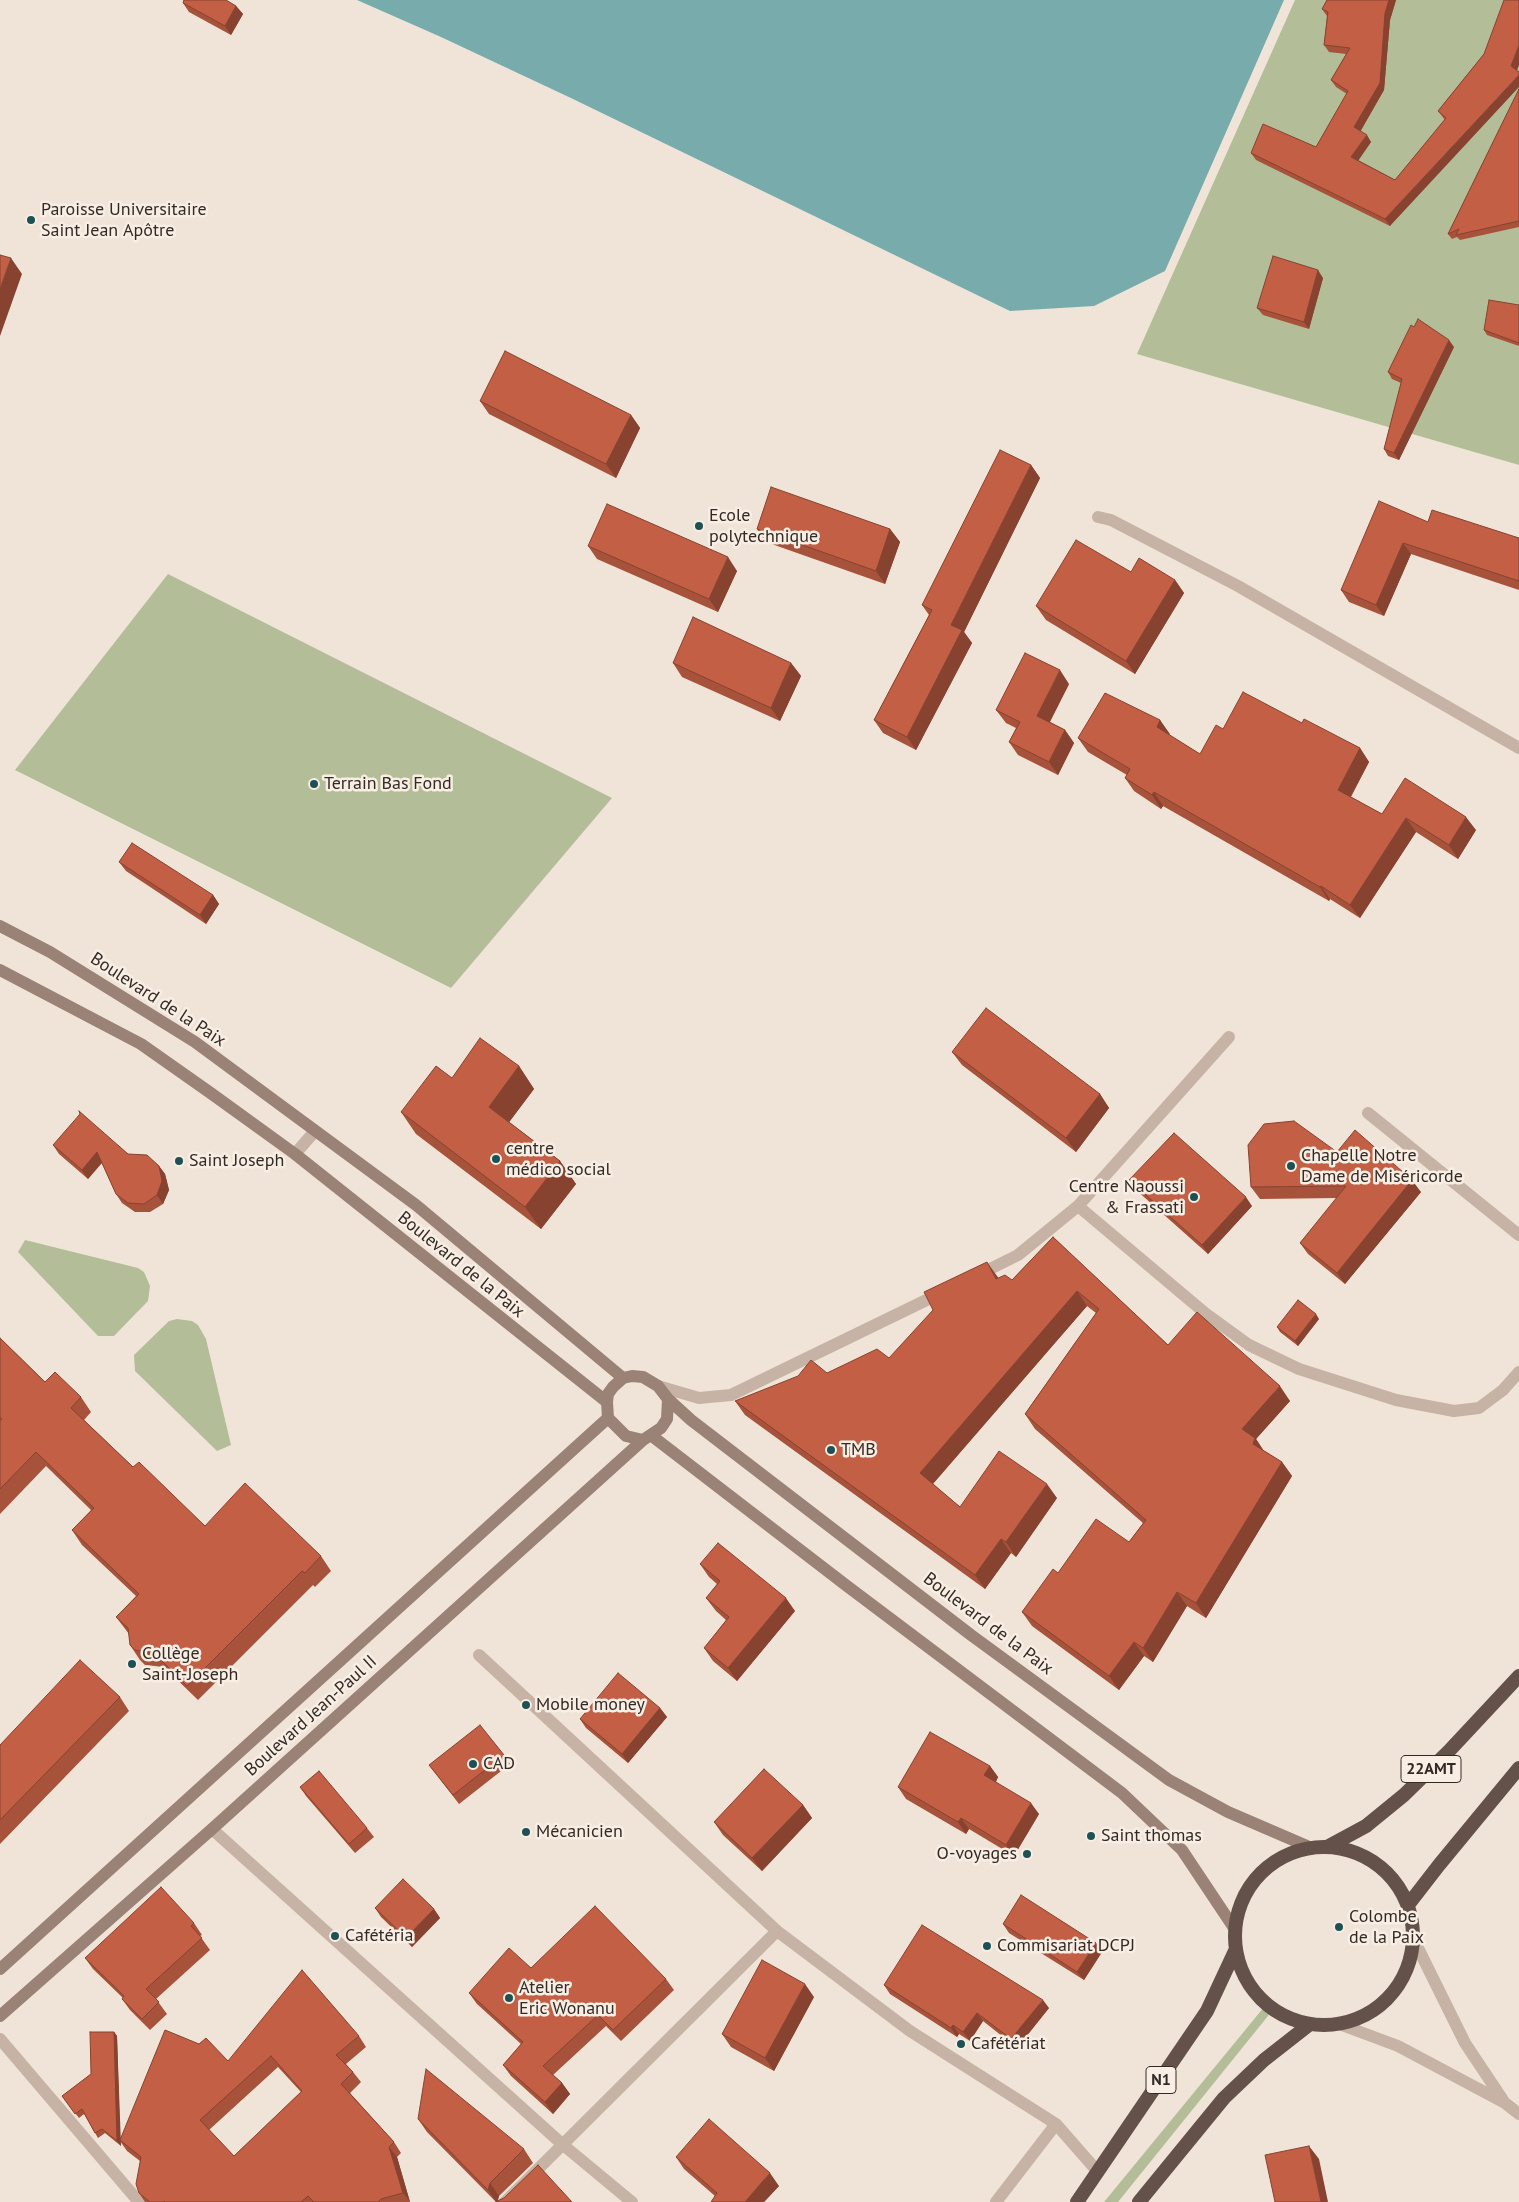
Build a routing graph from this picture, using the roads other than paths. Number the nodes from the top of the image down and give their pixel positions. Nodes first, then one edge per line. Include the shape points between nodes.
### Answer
1 (1098, 517) dead end
2 (1519, 748) edge
3 (0, 926) edge
4 (0, 970) edge
5 (1229, 1038) dead end
6 (1368, 1113) dead end
7 (315, 1131) junction
8 (295, 1154) junction
9 (1078, 1206) junction
10 (1519, 1235) edge
11 (1519, 1372) edge
12 (623, 1378) junction
13 (658, 1386) junction
14 (668, 1399) junction
15 (606, 1402) junction
16 (608, 1418) junction
17 (648, 1438) junction
18 (479, 1656) dead end
19 (1519, 1676) edge
20 (1519, 1768) edge
21 (212, 1829) junction
22 (1306, 1846) junction
23 (1329, 1846) junction
24 (1408, 1905) junction
25 (1234, 1928) junction
26 (778, 1931) junction
27 (1414, 1940) junction
28 (1235, 1951) junction
29 (0, 1969) edge
30 (0, 2016) edge
31 (1310, 2024) junction
32 (1339, 2024) junction
33 (0, 2039) edge
34 (1505, 2103) junction
35 (1519, 2114) edge
36 (1056, 2124) junction
37 (562, 2144) junction
38 (1098, 2172) junction
39 (139, 2202) edge
40 (505, 2202) edge
41 (632, 2202) edge
42 (996, 2202) edge
43 (1077, 2202) edge
44 (1139, 2202) edge

1 - 2 street via 1111,520 1238,586
3 - 7 main road, Boulevard de la Paix via 50,952 195,1042
4 - 8 main road, Boulevard de la Paix via 141,1044
5 - 9 street
6 - 10 street
7 - 8 street
7 - 12 main road, Boulevard de la Paix via 416,1205
8 - 15 main road, Boulevard de la Paix
9 - 11 street via 1249,1345 1299,1369 1396,1400 1454,1411 1479,1408 1503,1390
9 - 13 street via 1018,1256 731,1395 699,1398
12 - 13 main road via 643,1377
12 - 15 main road via 613,1387
13 - 14 main road
14 - 17 main road via 667,1419
14 - 22 main road, Boulevard de la Paix via 964,1629 1169,1780 1228,1812
15 - 16 main road
16 - 17 main road via 626,1436
16 - 29 main road, Boulevard Jean-Paul II
17 - 21 main road, Boulevard Jean-Paul II
17 - 25 main road via 1122,1792 1182,1850
18 - 26 street
19 - 23 highway, 22AMT via 1404,1795 1366,1826
20 - 24 highway
21 - 30 main road, Boulevard Jean-Paul II
21 - 37 street
22 - 23 highway
22 - 25 highway via 1269,1863 1259,1874 1249,1886
23 - 24 highway via 1362,1855 1390,1875
24 - 27 highway
25 - 28 highway
26 - 36 street via 910,2031
26 - 37 street
27 - 32 highway via 1407,1970 1391,1996 1368,2015
27 - 34 street via 1465,2043
28 - 31 highway via 1244,1977 1260,2000 1283,2016
28 - 38 highway, N1 via 1207,2011
31 - 32 highway
31 - 44 highway via 1264,2060 1224,2098
32 - 34 street via 1398,2046
33 - 39 street
34 - 35 street
36 - 38 street
36 - 42 street
37 - 40 street
37 - 41 street
38 - 43 highway, N1

